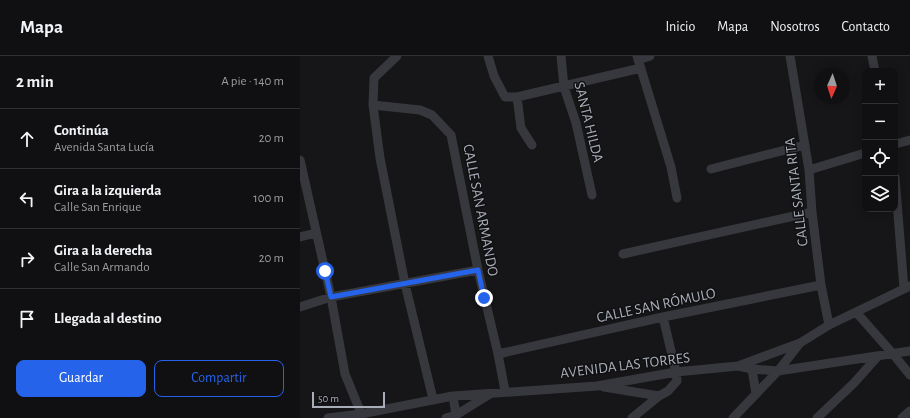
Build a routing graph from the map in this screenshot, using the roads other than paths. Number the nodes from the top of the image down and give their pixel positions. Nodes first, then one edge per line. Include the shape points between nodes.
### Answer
1 (396, 56) edge
2 (488, 56) edge
3 (560, 56) edge
4 (650, 56) edge
5 (790, 56) edge
6 (872, 56) edge
7 (638, 61) edge
8 (874, 68) edge
9 (564, 86) junction
10 (518, 97) junction
11 (373, 105) junction
12 (910, 140) edge
13 (898, 143) edge
14 (532, 145) dead end
15 (805, 145) junction
16 (862, 154) edge
17 (300, 160) edge
18 (711, 169) dead end
19 (809, 170) junction
20 (592, 195) dead end
21 (677, 198) dead end
22 (898, 204) edge
23 (812, 212) junction
24 (316, 233) junction
25 (300, 237) edge
26 (623, 254) dead end
27 (478, 270) junction
28 (405, 284) junction
29 (821, 285) junction
30 (907, 287) edge
31 (331, 297) junction
32 (300, 307) edge
33 (856, 312) junction
34 (663, 318) junction
35 (829, 325) junction
36 (800, 343) junction
37 (910, 351) edge
38 (498, 354) junction
39 (770, 354) junction
40 (893, 354) junction
41 (878, 356) junction
42 (788, 359) junction
43 (738, 366) junction
44 (752, 369) junction
45 (778, 371) junction
46 (676, 372) junction
47 (910, 375) edge
48 (597, 386) junction
49 (505, 391) junction
50 (491, 394) junction
51 (756, 394) junction
52 (453, 396) junction
53 (659, 396) junction
54 (433, 399) junction
55 (910, 411) edge
56 (362, 416) edge
57 (456, 416) junction
58 (328, 418) edge
59 (446, 418) edge
60 (632, 418) edge
61 (733, 418) edge
62 (817, 418) edge
63 (902, 418) edge

1 - 11 street via 374,78
2 - 10 street via 494,76 505,97
3 - 9 street, SANTA HILDA
4 - 7 street
5 - 15 street, CALLE SANTA RITA
6 - 8 street
7 - 9 street
7 - 21 street via 671,167
9 - 10 street
9 - 20 street, SANTA HILDA via 576,123
10 - 14 street via 521,128
11 - 27 street, CALLE SAN ARMANDO via 420,110 432,115 451,134
11 - 28 street via 380,158
12 - 13 street
15 - 18 street
15 - 19 street, CALLE SANTA RITA
16 - 19 street
17 - 24 street
19 - 23 street, CALLE SANTA RITA
22 - 30 street
23 - 26 street
23 - 29 street, CALLE SANTA RITA
24 - 25 street
24 - 31 street
27 - 28 street
27 - 38 street, CALLE SAN ARMANDO
28 - 31 street
28 - 54 street
29 - 34 street, CALLE SAN RÓMULO
29 - 35 street, CALLE SANTA RITA
30 - 33 street, AVENIDA LAS TORRES
31 - 32 street
31 - 56 street via 344,374
33 - 35 street, AVENIDA LAS TORRES
33 - 40 street
34 - 38 street, CALLE SAN RÓMULO
34 - 46 street
35 - 36 street, AVENIDA LAS TORRES
36 - 39 street, AVENIDA LAS TORRES
36 - 42 street
37 - 40 street
38 - 49 street, CALLE SAN ARMANDO
39 - 42 street
39 - 43 street, AVENIDA LAS TORRES
40 - 41 street
40 - 47 street
41 - 45 street
41 - 62 street
42 - 45 street
43 - 44 street
43 - 46 street, AVENIDA LAS TORRES
44 - 45 street
44 - 51 street
45 - 51 street
46 - 48 street, AVENIDA LAS TORRES
46 - 53 street via 673,386
48 - 49 street, AVENIDA LAS TORRES
48 - 53 street
49 - 50 street, AVENIDA LAS TORRES
50 - 52 street, AVENIDA LAS TORRES
50 - 57 street
51 - 61 street
52 - 54 street, AVENIDA LAS TORRES
52 - 57 street
53 - 60 street
54 - 56 street, AVENIDA LAS TORRES
55 - 63 street
56 - 58 street, AVENIDA LAS TORRES
57 - 59 street

